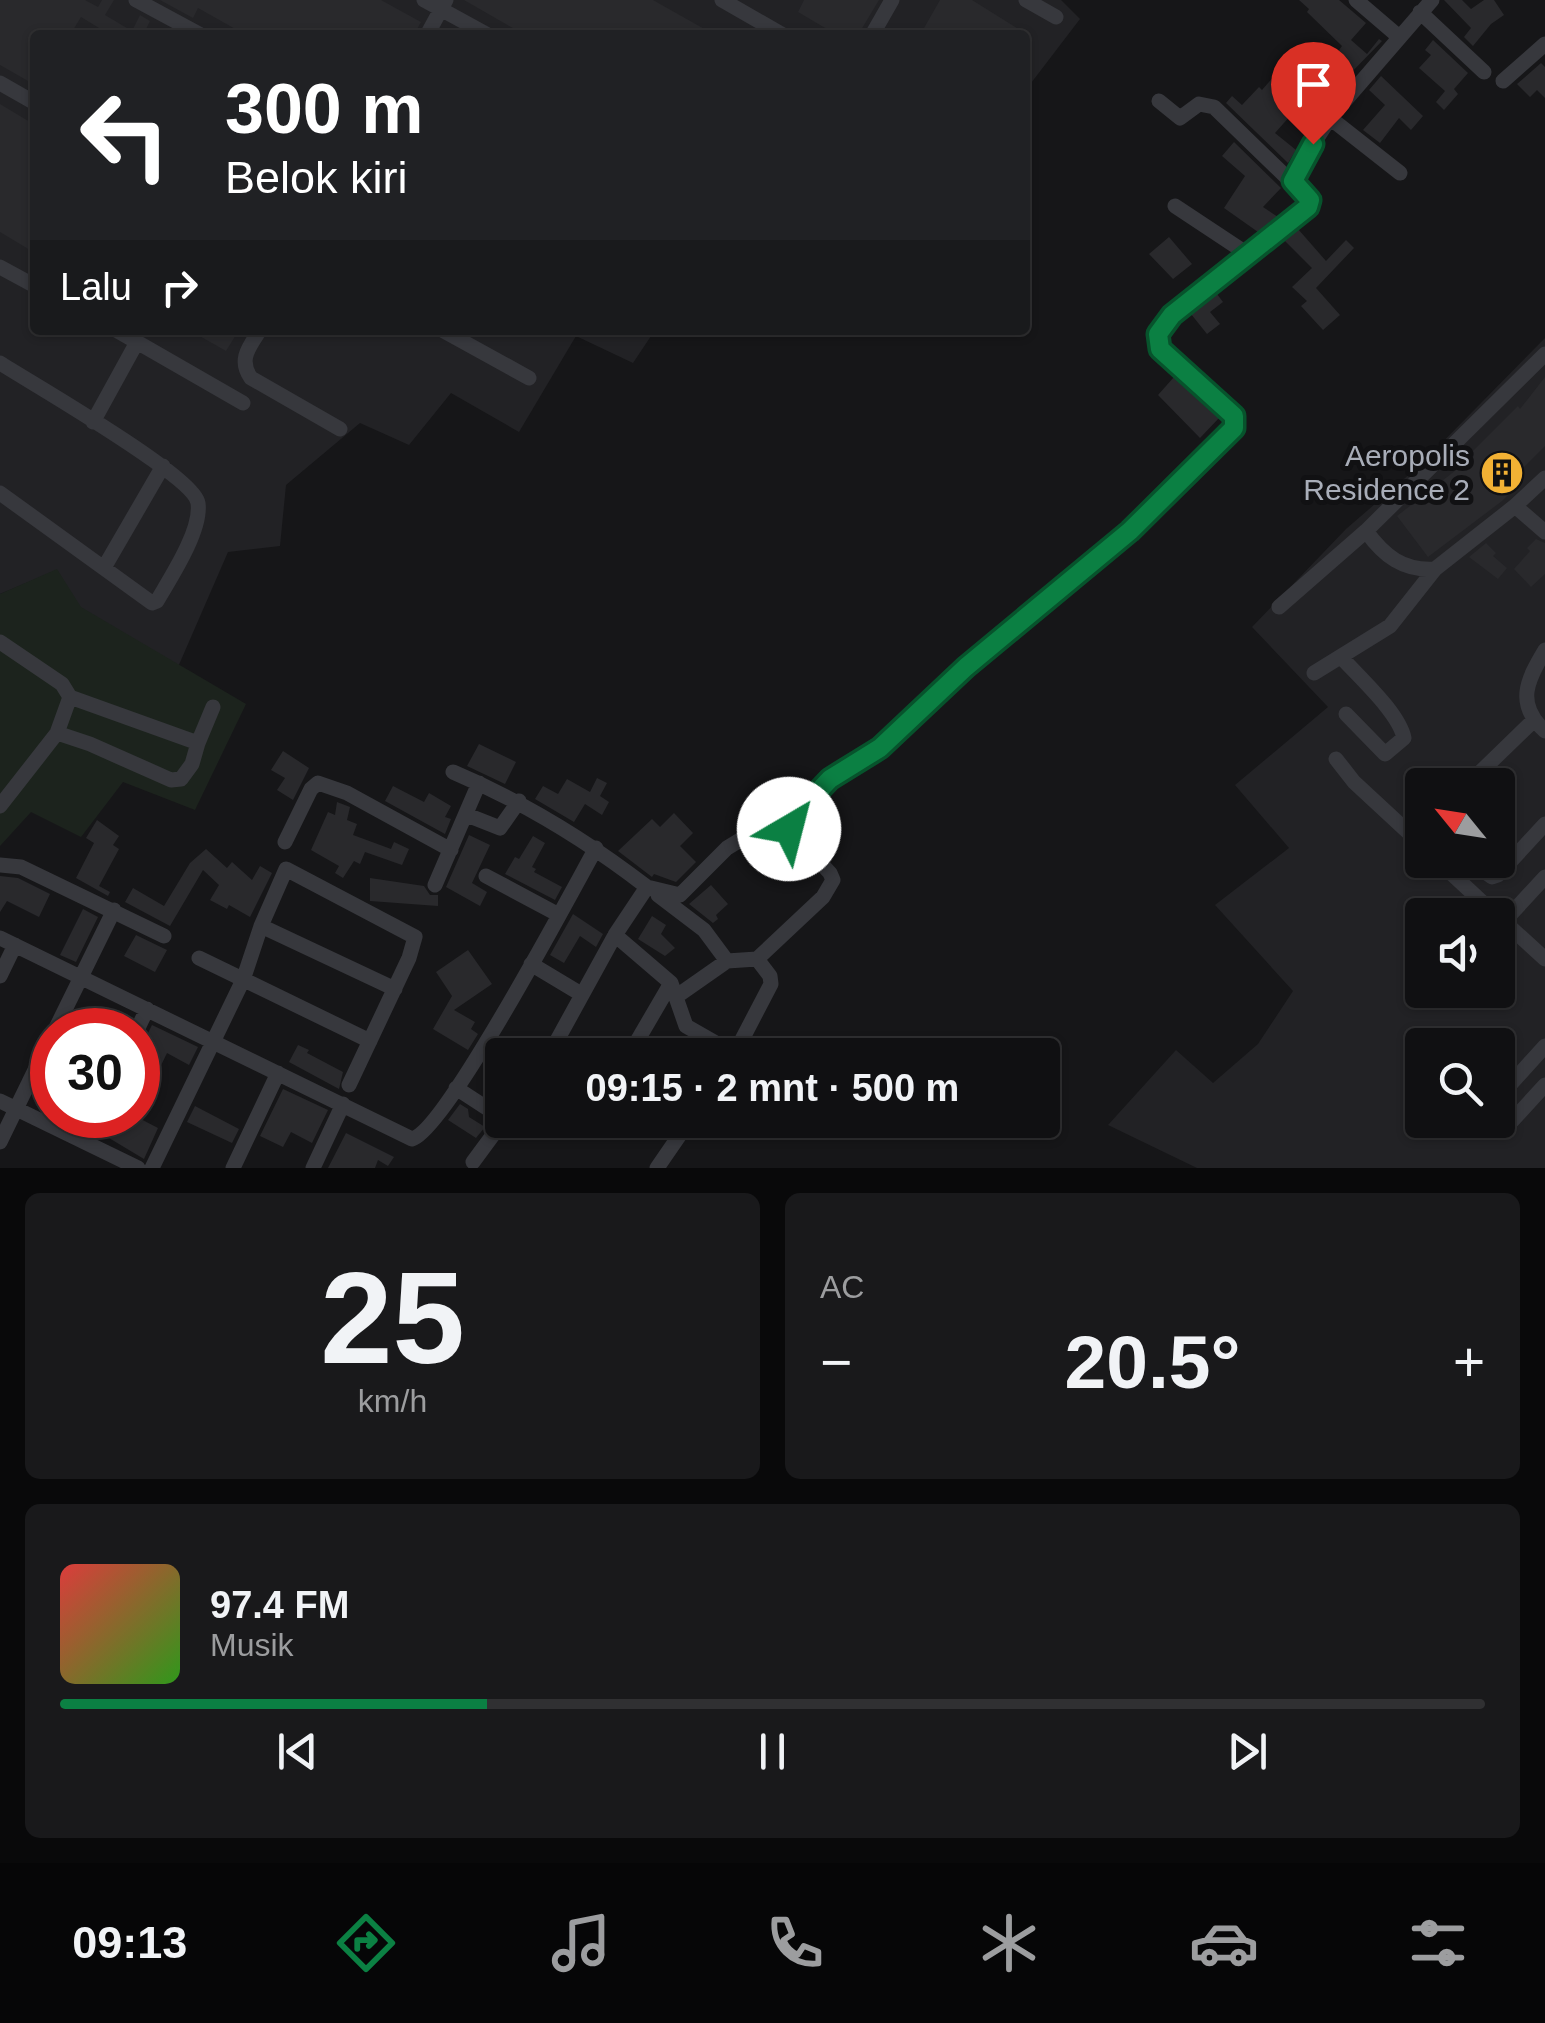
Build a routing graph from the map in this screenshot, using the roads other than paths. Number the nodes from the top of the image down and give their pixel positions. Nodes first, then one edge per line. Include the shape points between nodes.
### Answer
1 (136, 0) edge
2 (424, 0) edge
3 (722, 0) edge
4 (892, 0) edge
5 (1026, 0) edge
6 (1356, 0) edge
7 (444, 5) edge
8 (1426, 6) edge
9 (1056, 16) dead end
10 (192, 30) edge
11 (430, 30) edge
12 (481, 30) edge
13 (774, 30) edge
14 (875, 30) edge
15 (1398, 36) junction
16 (1545, 44) edge
17 (1484, 72) dead end
18 (1503, 81) dead end
19 (0, 83) edge
20 (1312, 87) dead end
21 (30, 99) edge
22 (1159, 101) dead end
23 (1330, 118) junction
24 (1400, 172) dead end
25 (1293, 181) junction
26 (1175, 206) dead end
27 (1248, 255) junction
28 (0, 267) edge
29 (30, 283) edge
30 (125, 335) edge
31 (257, 335) edge
32 (451, 335) edge
33 (137, 342) junction
34 (1545, 354) edge
35 (1198, 360) dead end
36 (0, 363) edge
37 (1184, 372) junction
38 (529, 378) dead end
39 (243, 403) dead end
40 (93, 422) junction
41 (340, 428) dead end
42 (163, 466) junction
43 (1545, 478) edge
44 (0, 492) edge
45 (1515, 506) junction
46 (1366, 531) junction
47 (1545, 532) edge
48 (104, 566) junction
49 (1435, 569) junction
50 (1280, 607) dead end
51 (0, 642) edge
52 (1545, 650) edge
53 (1342, 658) junction
54 (1314, 673) dead end
55 (70, 697) junction
56 (213, 707) dead end
57 (1346, 714) dead end
58 (1539, 726) edge
59 (57, 733) junction
60 (198, 743) junction
61 (1336, 759) dead end
62 (1488, 768) edge
63 (454, 772) dead end
64 (479, 783) junction
65 (519, 801) junction
66 (0, 806) edge
67 (467, 815) junction
68 (1545, 824) edge
69 (789, 829) junction
70 (1405, 829) edge
71 (285, 842) dead end
72 (596, 848) junction
73 (451, 850) junction
74 (1515, 857) edge
75 (0, 864) edge
76 (486, 876) dead end
77 (1545, 877) edge
78 (1456, 878) edge
79 (435, 885) dead end
80 (647, 887) junction
81 (1476, 898) edge
82 (1515, 905) edge
83 (114, 910) junction
84 (559, 915) junction
85 (261, 926) junction
86 (1515, 934) edge
87 (615, 935) junction
88 (164, 936) dead end
89 (8, 941) edge
90 (198, 958) dead end
91 (757, 959) junction
92 (1545, 959) edge
93 (727, 961) junction
94 (530, 964) junction
95 (0, 976) edge
96 (82, 977) junction
97 (242, 980) junction
98 (395, 989) junction
99 (674, 989) junction
100 (581, 994) junction
101 (66, 1008) edge
102 (145, 1008) edge
103 (160, 1015) edge
104 (558, 1038) edge
105 (641, 1038) edge
106 (707, 1038) edge
107 (742, 1038) edge
108 (370, 1040) junction
109 (213, 1041) junction
110 (1545, 1046) edge
111 (278, 1073) junction
112 (1520, 1073) junction
113 (1515, 1079) edge
114 (30, 1080) edge
115 (349, 1085) dead end
116 (456, 1088) junction
117 (1542, 1088) edge
118 (0, 1101) edge
119 (343, 1104) junction
120 (485, 1107) edge
121 (16, 1108) junction
122 (1515, 1118) edge
123 (84, 1138) edge
124 (490, 1138) edge
125 (678, 1138) edge
126 (83, 1141) junction
127 (0, 1142) edge
128 (473, 1162) dead end
129 (138, 1168) edge
130 (152, 1168) edge
131 (233, 1168) edge
132 (312, 1168) edge
133 (657, 1168) edge

1 - 10 street
2 - 7 street
3 - 13 street
4 - 14 street
5 - 9 street
6 - 15 street
7 - 11 street
7 - 12 street
8 - 15 street
8 - 17 street
15 - 23 street
16 - 18 street
19 - 21 street
20 - 23 street
22 - 25 street via 1180,118 1199,104 1214,107
23 - 24 street
23 - 25 street
25 - 27 street via 1310,200 1308,207
26 - 27 street
27 - 37 street via 1172,315 1158,334 1160,349
28 - 29 street
30 - 33 street
31 - 41 street via 244,355 251,378
32 - 38 street
33 - 39 street
33 - 40 street
34 - 46 street
35 - 37 street
36 - 40 street
37 - 69 street via 1236,421 1227,436 1130,531 880,748 830,779
40 - 42 street
42 - 48 street
42 - 48 street via 191,488 198,510 157,600 150,602
43 - 45 street
44 - 48 street
45 - 47 street
45 - 49 street
46 - 49 street via 1399,563
46 - 50 street
49 - 53 street via 1390,626
51 - 55 street via 62,684
52 - 58 street via 1526,690
53 - 54 street
53 - 57 street via 1404,738 1385,754
55 - 59 street
55 - 60 street
56 - 60 street
58 - 62 street
59 - 60 street via 171,780 181,779 192,764
59 - 66 street
61 - 70 street
63 - 64 street
64 - 65 street
64 - 67 street
65 - 67 street via 500,828
65 - 72 street
67 - 73 street
68 - 74 street
69 - 80 street via 756,831 727,848 680,895
69 - 91 street via 833,880
71 - 73 street via 318,783
72 - 80 street
72 - 84 street
73 - 79 street
75 - 83 street via 21,866
76 - 84 street
77 - 82 street
78 - 81 street
80 - 87 street
80 - 93 street via 704,930
83 - 88 street
83 - 96 street
84 - 94 street
85 - 97 street
85 - 98 street
85 - 98 street via 288,868 414,937
86 - 92 street
87 - 99 street
87 - 100 street
89 - 95 street
89 - 96 street
90 - 97 street
91 - 93 street
91 - 107 street via 770,984
93 - 99 street
94 - 100 street
94 - 116 street
96 - 101 street
96 - 102 street
97 - 108 street
97 - 109 street
98 - 108 street
99 - 105 street
99 - 106 street via 686,1026
100 - 104 street
103 - 109 street
108 - 115 street
109 - 111 street
109 - 130 street
110 - 112 street
111 - 119 street
111 - 131 street
112 - 113 street
112 - 117 street
114 - 121 street
116 - 119 street via 412,1139
116 - 120 street
117 - 122 street
118 - 121 street
119 - 132 street
121 - 126 street
121 - 127 street
123 - 126 street
124 - 128 street
125 - 133 street
126 - 129 street

